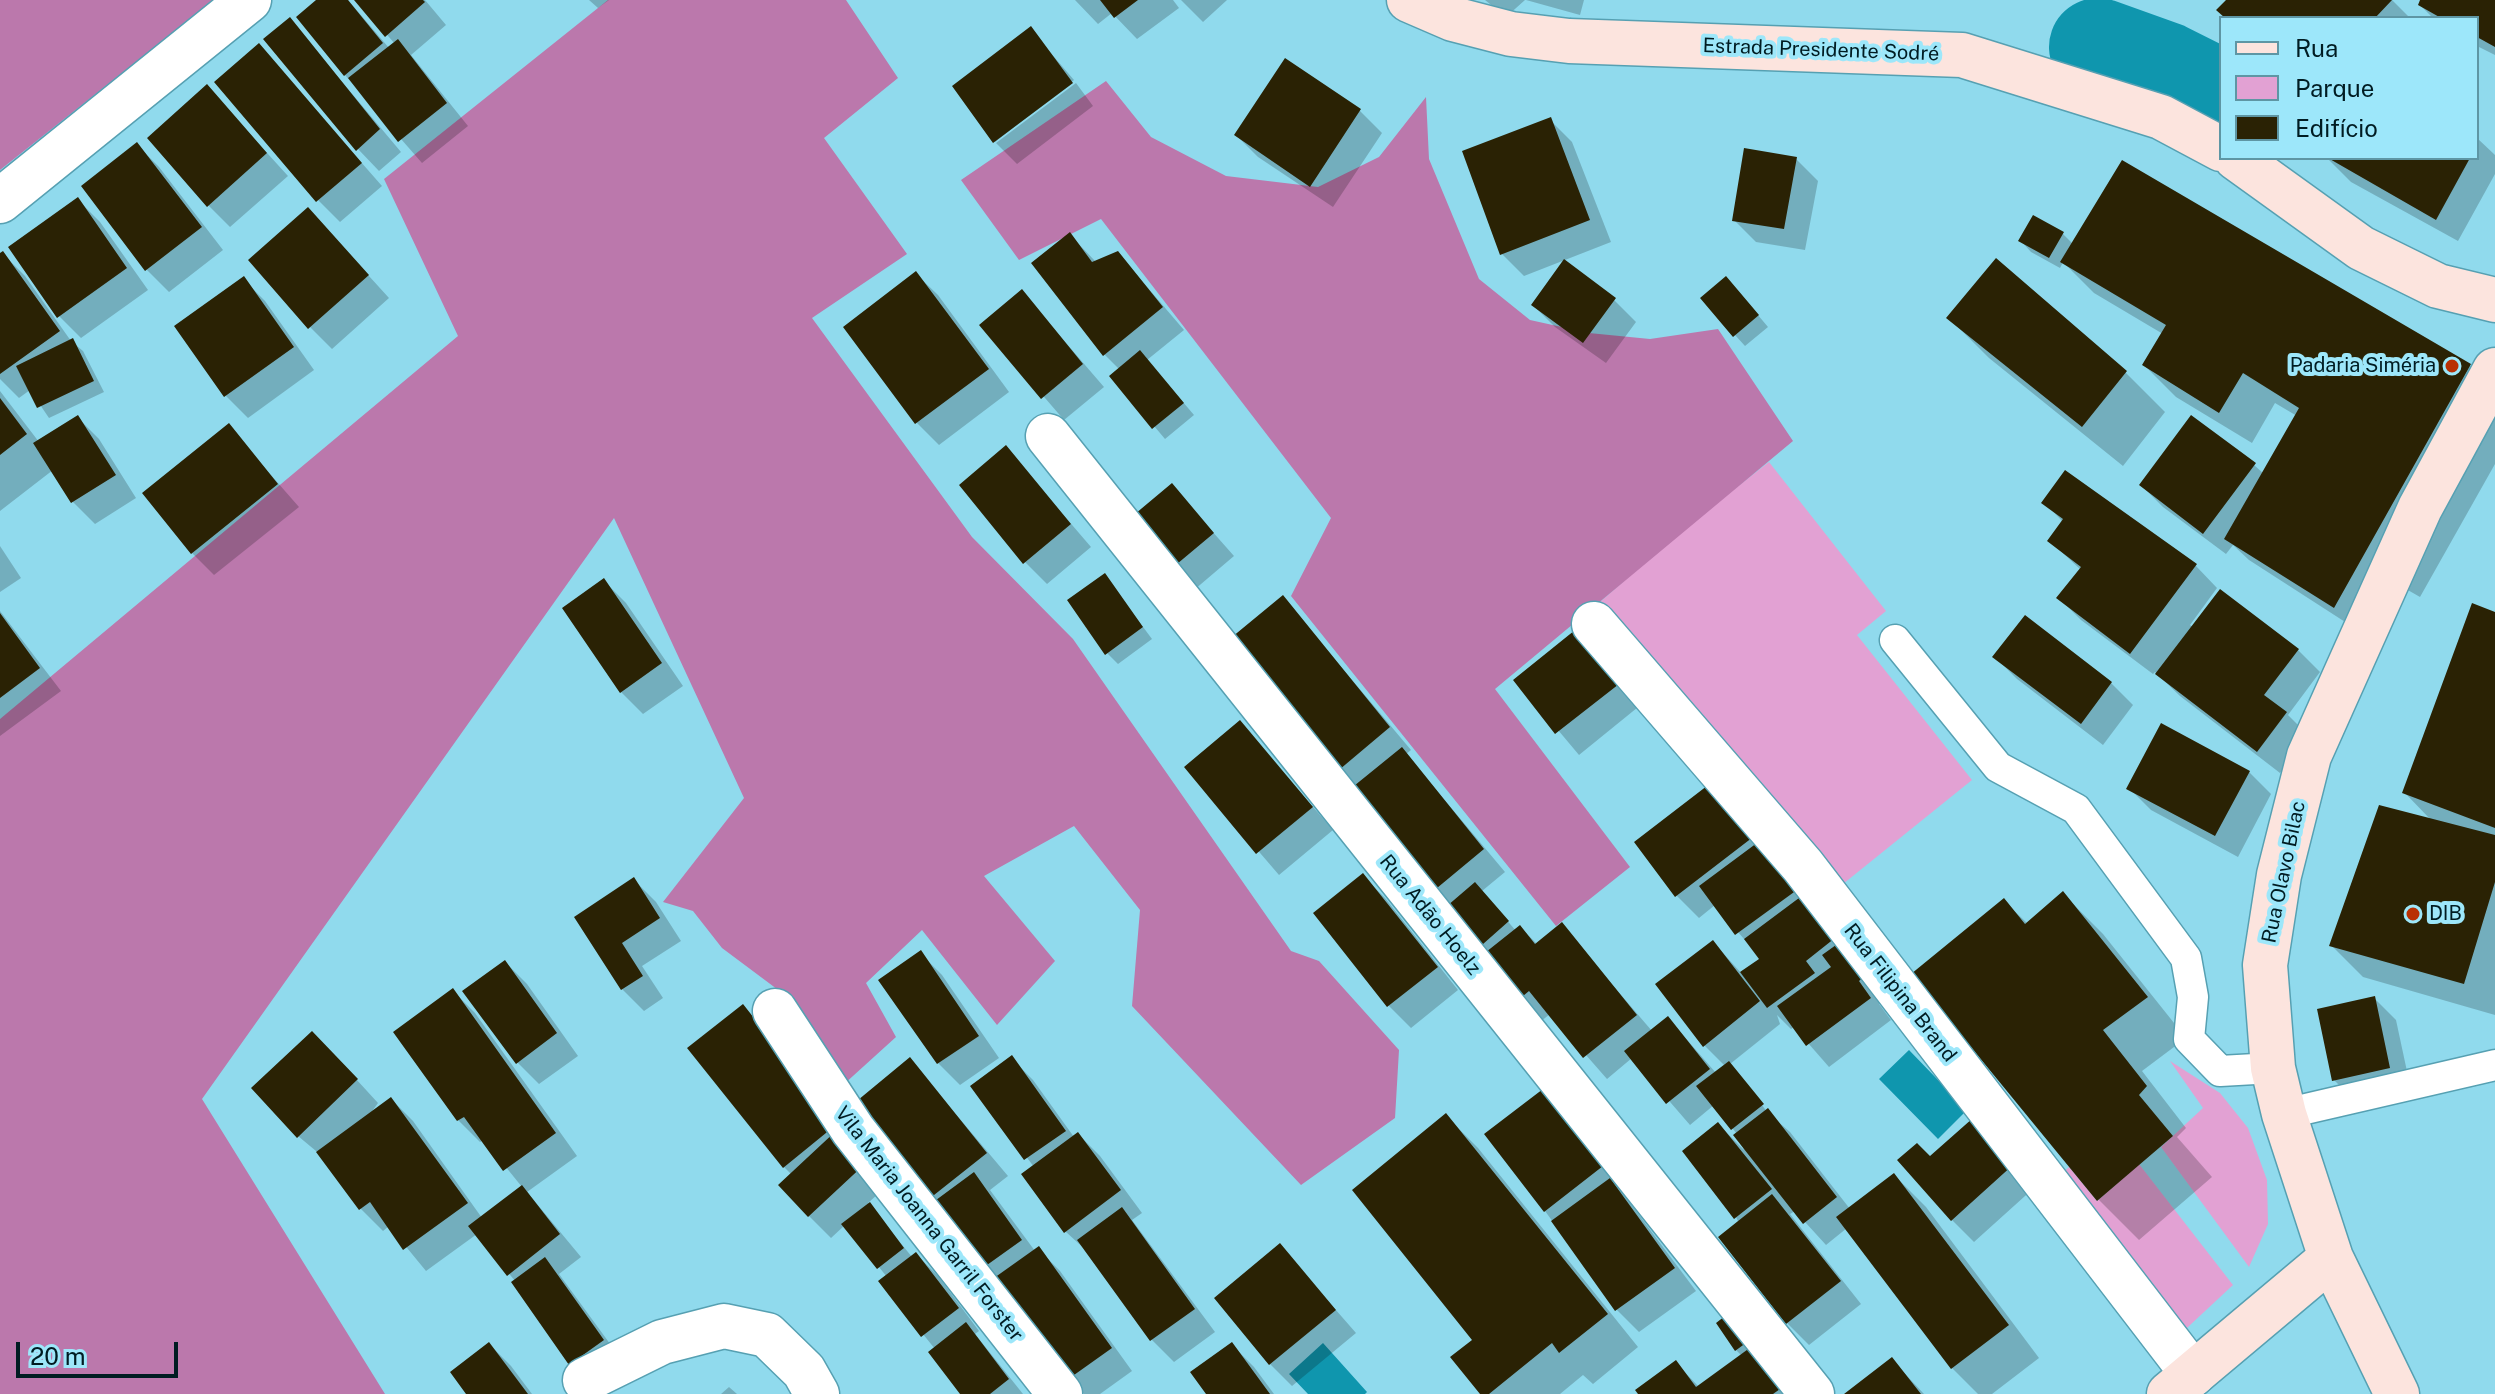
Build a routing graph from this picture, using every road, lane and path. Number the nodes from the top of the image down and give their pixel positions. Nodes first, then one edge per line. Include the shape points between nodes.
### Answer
1 (249, 0) edge
2 (1409, 0) edge
3 (2219, 148) edge
4 (2239, 160) edge
5 (0, 201) edge
6 (2495, 300) edge
7 (2495, 370) edge
8 (1048, 436) dead end
9 (1594, 624) dead end
10 (1895, 640) dead end
11 (775, 1011) dead end
12 (2495, 1065) edge
13 (2273, 1068) junction
14 (2284, 1114) junction
15 (2331, 1258) junction
16 (585, 1380) dead end
17 (2181, 1384) edge
18 (817, 1394) edge
19 (1060, 1394) edge
20 (1812, 1394) edge
21 (2397, 1394) edge

1 - 5 street
2 - 3 street, Estrada Presidente Sodré via 1453,19 1569,41 1962,55 2147,112
4 - 6 street via 2361,248 2438,286
7 - 13 street, Rua Olavo Bilac via 2420,508 2309,756 2279,875 2265,965
8 - 20 street, Rua Adão Hoelz
9 - 17 street, Rua Filipina Brand via 1803,866
10 - 13 lane via 1998,767 2076,809 2186,958 2193,997 2189,1039 2220,1071
11 - 19 street, Vila Maria Joanna Garril Forster via 853,1130
12 - 14 lane
13 - 14 street, Rua Olavo Bilac
14 - 15 street, Rua Olavo Bilac
15 - 17 street
15 - 21 street, Rua Olavo Bilac
16 - 18 street via 662,1342 724,1326 767,1335 804,1371

